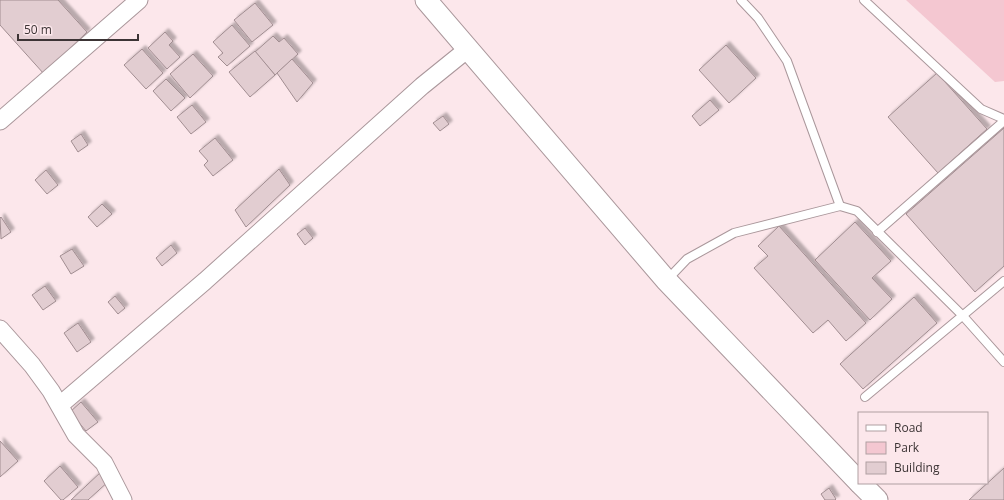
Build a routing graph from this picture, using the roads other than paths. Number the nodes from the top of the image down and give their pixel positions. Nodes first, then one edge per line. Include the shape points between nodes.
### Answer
1 (139, 0) edge
2 (426, 0) edge
3 (741, 0) edge
4 (864, 0) edge
5 (469, 48) junction
6 (1004, 120) edge
7 (0, 121) edge
8 (840, 206) junction
9 (877, 232) junction
10 (666, 280) junction
11 (1004, 281) edge
12 (963, 316) junction
13 (0, 329) edge
14 (1004, 362) edge
15 (865, 397) dead end
16 (60, 405) junction
17 (858, 480) edge
18 (862, 484) edge
19 (123, 500) edge
20 (877, 500) edge

1 - 7 street
2 - 5 street
3 - 8 lane via 758,18 786,61
4 - 6 lane via 981,109
5 - 10 street
5 - 16 street via 422,86 205,281
6 - 9 lane
8 - 9 lane via 857,211
8 - 10 lane via 734,233 687,259
9 - 12 lane
10 - 17 street
11 - 12 lane
12 - 14 lane
12 - 15 lane
13 - 16 street via 32,365
16 - 19 street via 76,435 104,463
18 - 20 street

